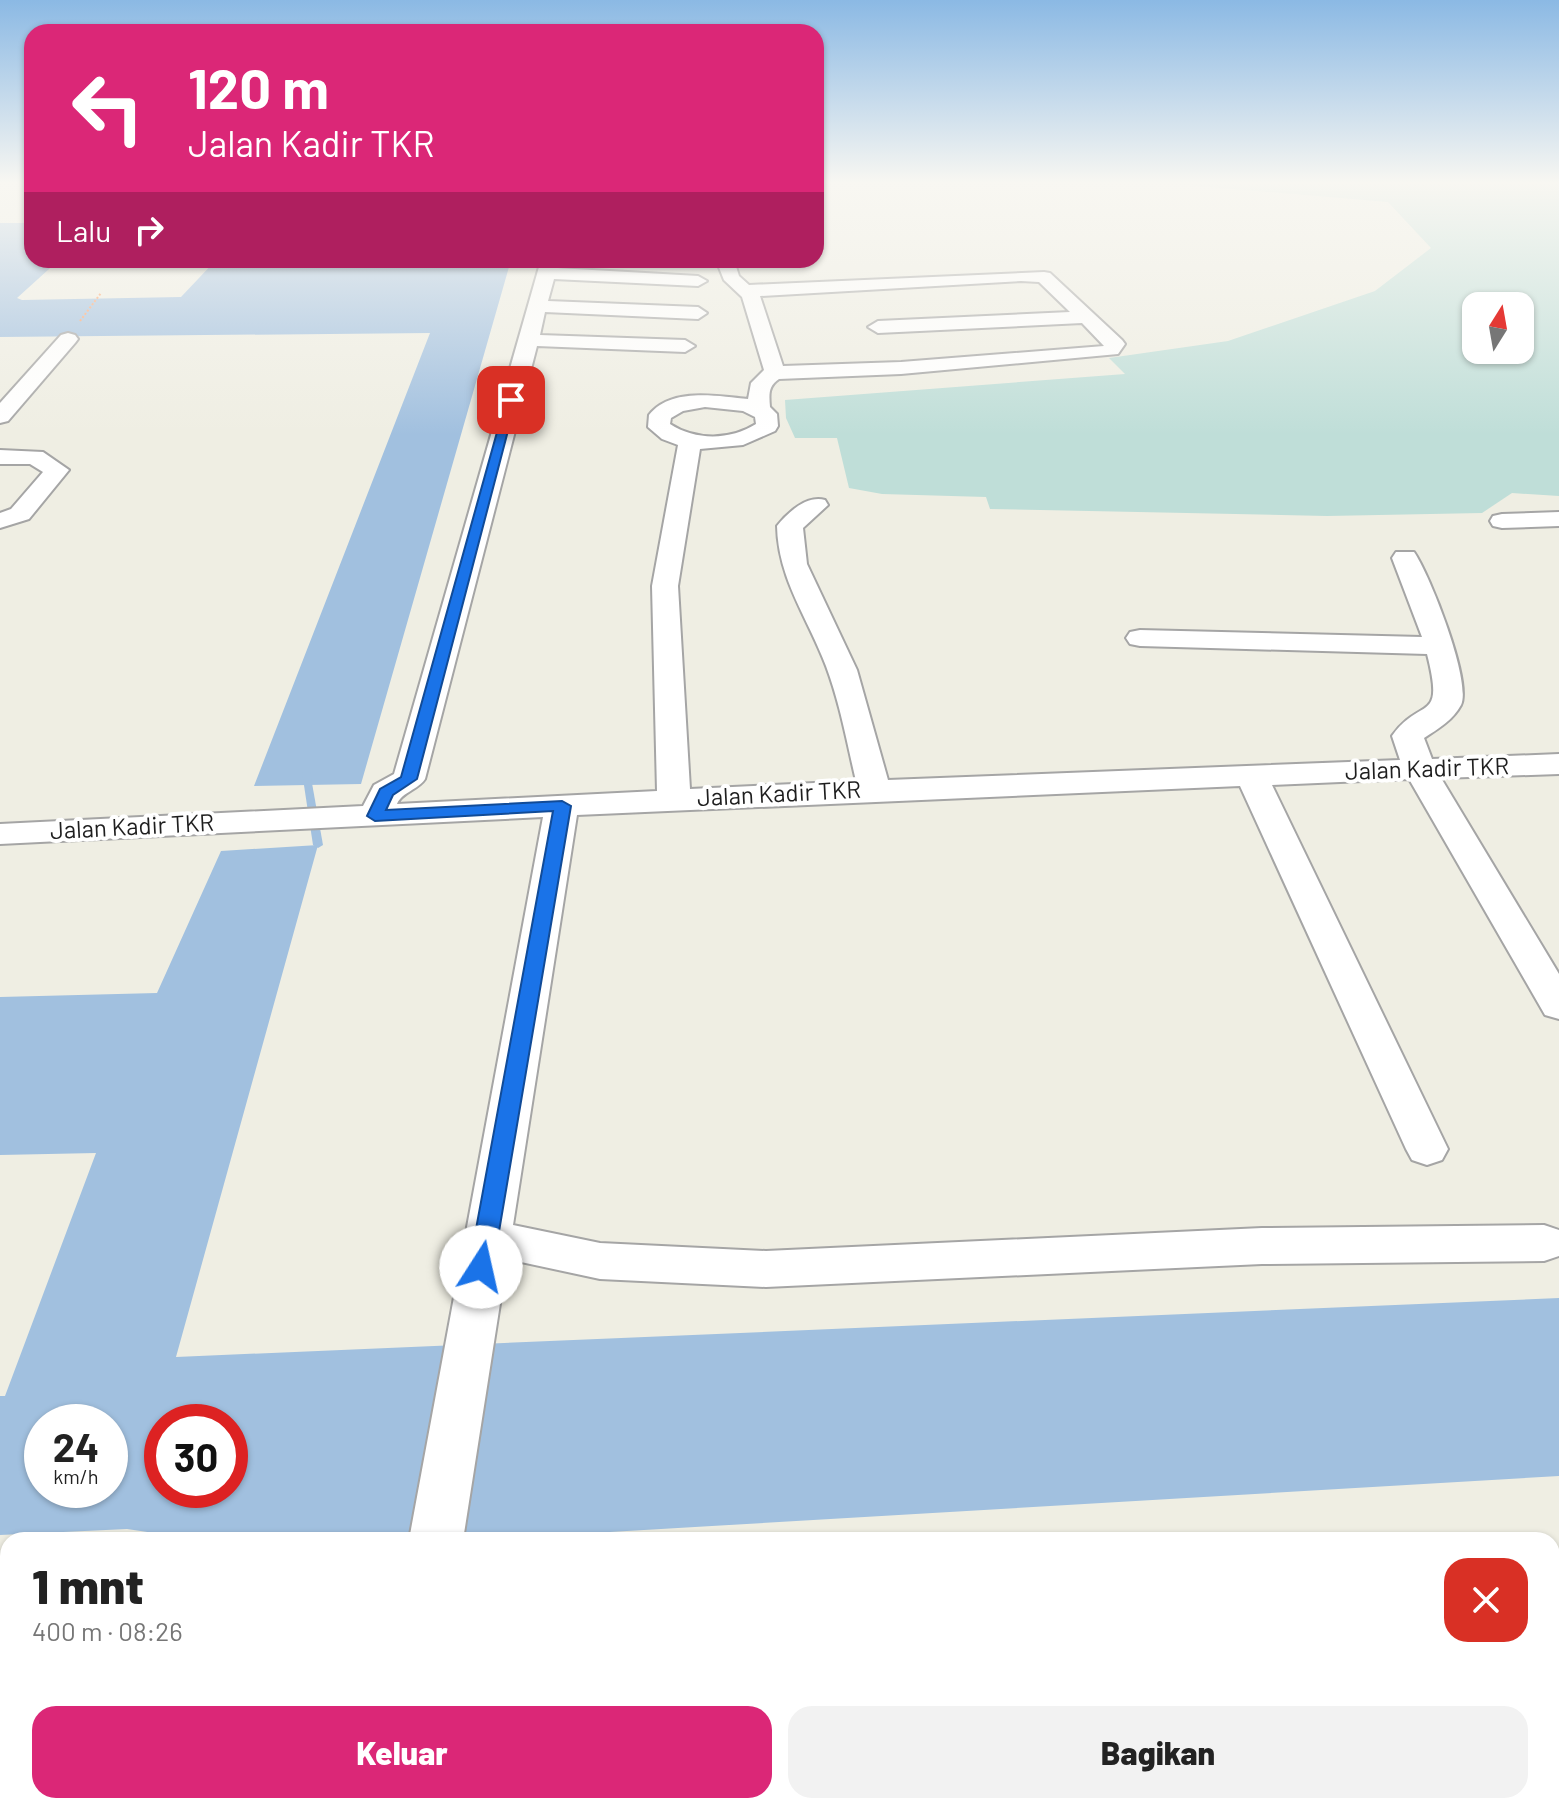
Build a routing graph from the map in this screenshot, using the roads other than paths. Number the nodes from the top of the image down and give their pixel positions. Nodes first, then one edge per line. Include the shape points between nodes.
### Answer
1 (548, 268) edge
2 (559, 268) edge
3 (727, 268) edge
4 (698, 281) dead end
5 (951, 281) junction
6 (744, 291) junction
7 (537, 306) junction
8 (698, 313) dead end
9 (1087, 317) junction
10 (984, 322) junction
11 (878, 327) junction
12 (68, 339) dead end
13 (527, 340) junction
14 (685, 346) dead end
15 (775, 373) junction
16 (759, 409) junction
17 (0, 416) edge
18 (690, 440) junction
19 (0, 457) edge
20 (816, 505) dead end
21 (1559, 519) edge
22 (0, 521) edge
23 (1502, 521) dead end
24 (1405, 558) dead end
25 (1140, 638) dead end
26 (1440, 646) junction
27 (1559, 764) edge
28 (1419, 769) junction
29 (1252, 776) junction
30 (875, 790) junction
31 (674, 799) junction
32 (562, 806) junction
33 (370, 816) junction
34 (0, 834) edge
35 (1559, 1006) edge
36 (1427, 1149) dead end
37 (486, 1237) junction
38 (1544, 1243) dead end
39 (437, 1532) edge

1 - 7 street
2 - 4 street
3 - 6 street
5 - 9 street via 1044,277
5 - 10 street
5 - 11 street
6 - 11 street
6 - 15 street via 750,294
7 - 8 street
7 - 13 street
9 - 10 street
9 - 11 street via 1115,344 1111,350
10 - 11 street
11 - 15 street
12 - 17 street
13 - 14 street
13 - 33 street via 409,779 386,792
15 - 16 street via 761,382
16 - 18 street via 768,420 760,431 721,441
16 - 18 street via 705,401 677,405 660,415 659,427
18 - 31 street via 665,586
19 - 22 street via 35,457 57,470 20,514
20 - 30 street via 790,526 789,543 800,582 841,668
21 - 23 street
24 - 26 street
25 - 26 street
26 - 28 street via 1450,696 1447,705 1408,736
27 - 28 street, Jalan Kadir TKR
28 - 29 street, Jalan Kadir TKR
28 - 35 street
29 - 30 street, Jalan Kadir TKR
29 - 36 street
30 - 31 street, Jalan Kadir TKR
31 - 32 street, Jalan Kadir TKR
32 - 33 street, Jalan Kadir TKR
32 - 37 street
33 - 34 street, Jalan Kadir TKR
37 - 38 street via 600,1261 766,1269 1262,1246
37 - 39 street

